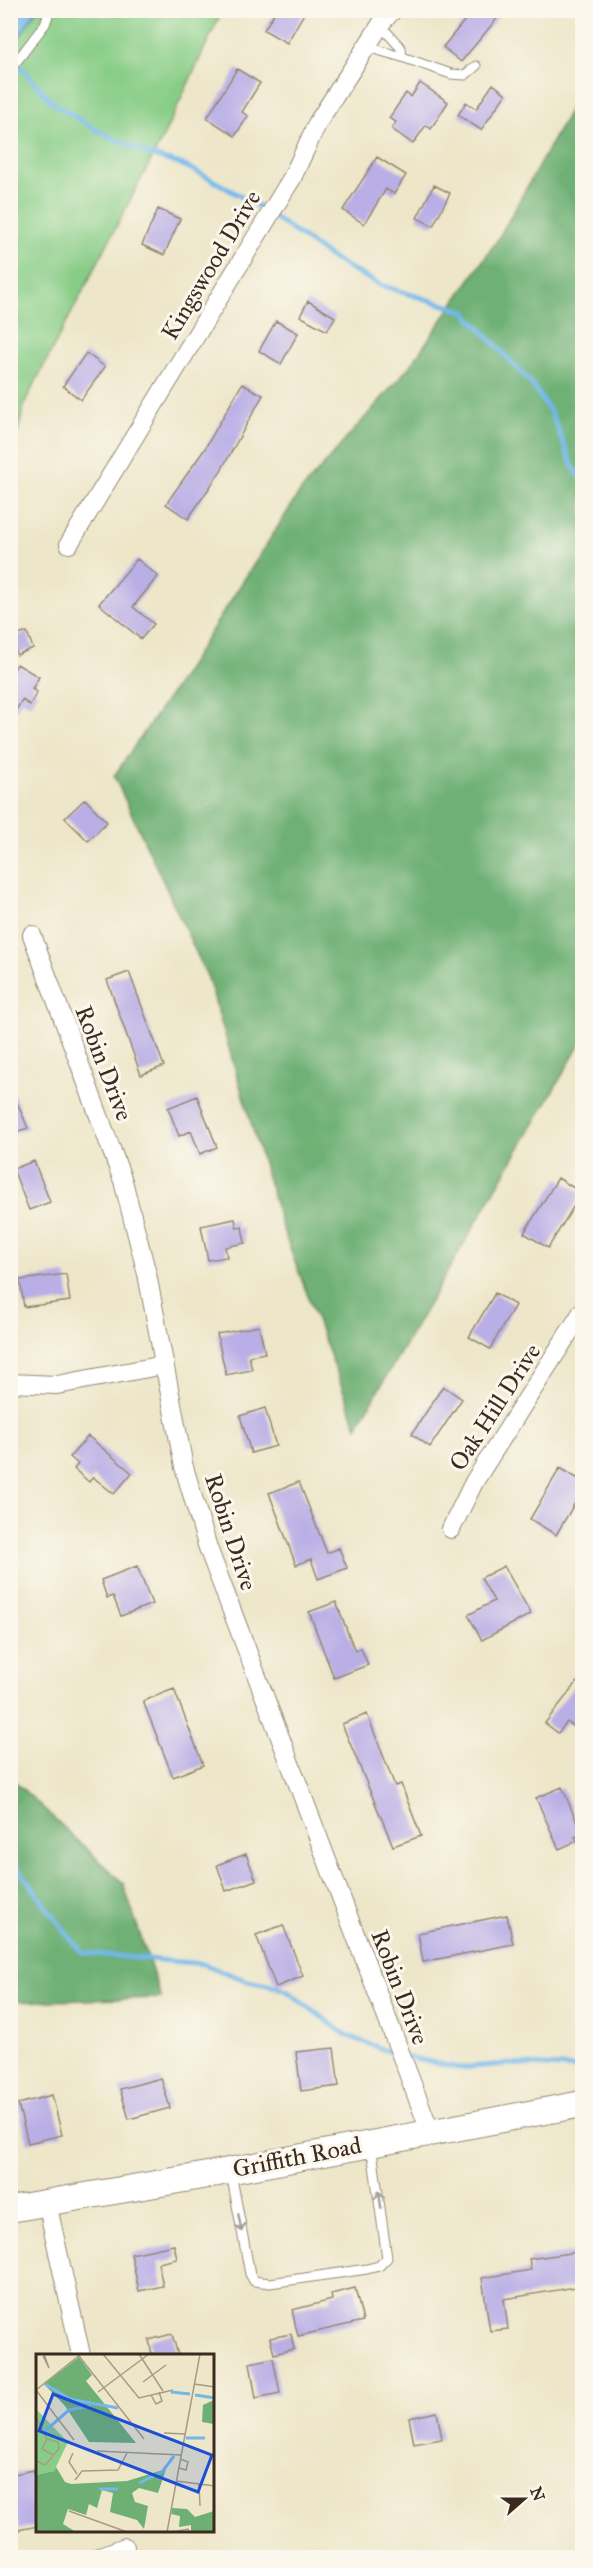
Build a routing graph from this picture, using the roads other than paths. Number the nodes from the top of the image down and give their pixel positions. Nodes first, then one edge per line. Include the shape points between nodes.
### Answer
1 (50, 10) edge
2 (393, 10) edge
3 (381, 26) junction
4 (367, 47) junction
5 (402, 57) junction
6 (476, 66) dead end
7 (10, 70) edge
8 (69, 544) dead end
9 (32, 935) dead end
10 (582, 1312) edge
11 (164, 1365) junction
12 (10, 1383) edge
13 (451, 1529) dead end
14 (582, 2104) edge
15 (430, 2131) junction
16 (370, 2143) junction
17 (230, 2171) junction
18 (47, 2203) junction
19 (10, 2209) edge
20 (81, 2354) edge
21 (124, 2545) edge
22 (96, 2558) edge

1 - 7 lane via 45,24
2 - 3 street, Kingswood Drive
3 - 4 street, Kingswood Drive
3 - 5 lane via 400,48
4 - 5 lane
4 - 8 street, Kingswood Drive via 318,122 292,178
5 - 6 lane via 451,74 465,75
9 - 11 street, Robin Drive via 123,1181 147,1274
10 - 13 street, Oak Hill Drive via 474,1482
11 - 12 street via 57,1385
11 - 15 street, Robin Drive via 184,1467 208,1548
14 - 15 street, Griffith Road
15 - 16 street, Griffith Road
16 - 17 street, Griffith Road
17 -> 16 lane via 254,2281 294,2281 368,2269 387,2258
17 - 18 street, Griffith Road
18 - 19 street, Griffith Road
18 - 20 street
21 - 22 street

